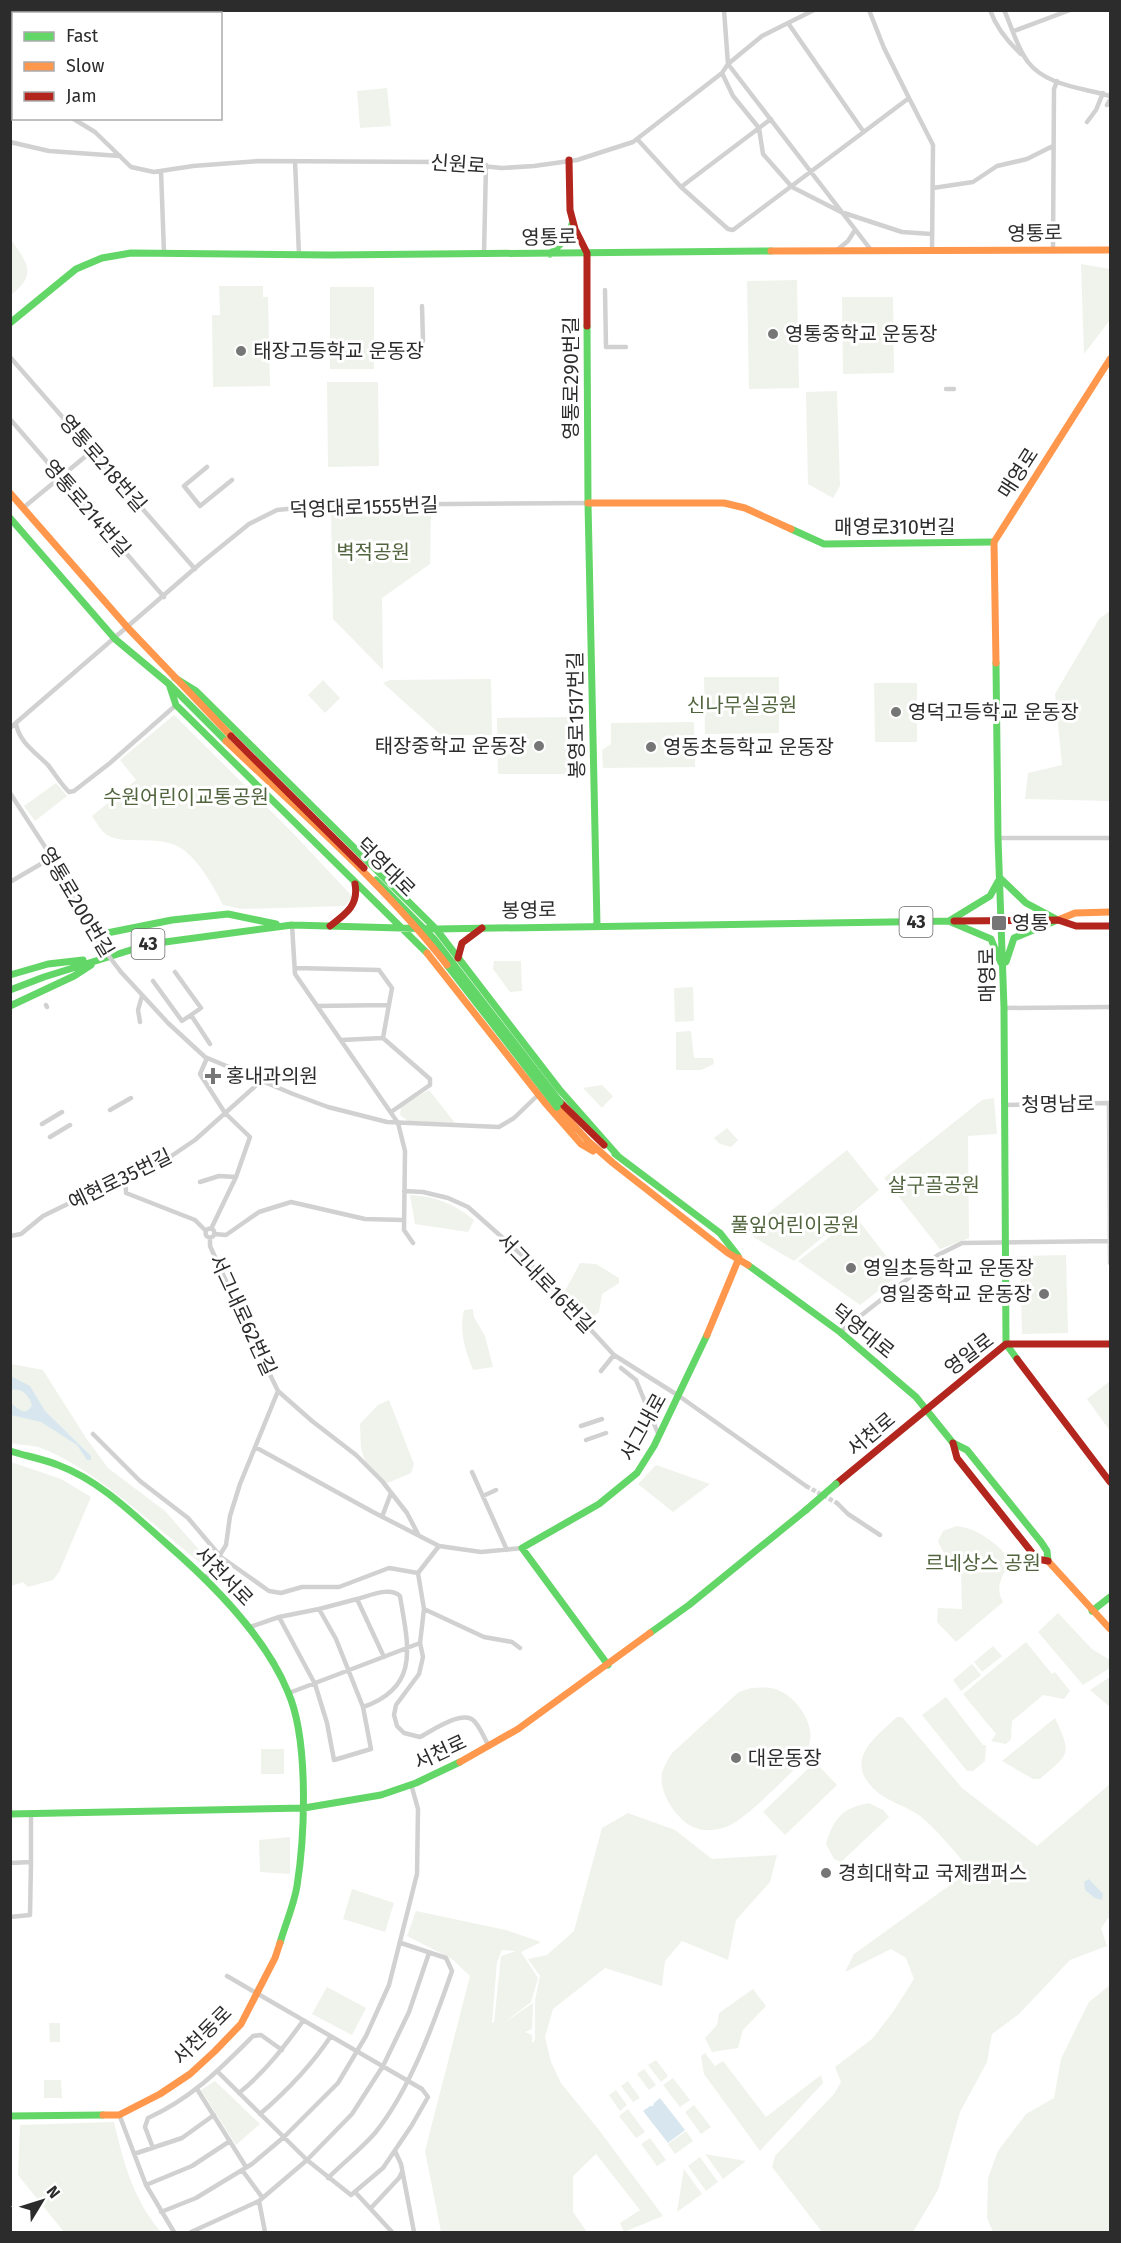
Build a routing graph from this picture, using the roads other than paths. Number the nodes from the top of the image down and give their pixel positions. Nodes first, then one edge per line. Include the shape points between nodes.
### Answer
1 (724, 10) edge
2 (814, 10) edge
3 (869, 10) edge
4 (990, 10) edge
5 (1004, 10) edge
6 (1070, 10) edge
7 (788, 23) junction
8 (1014, 31) junction
9 (1024, 57) junction
10 (728, 64) junction
11 (722, 73) junction
12 (1057, 81) junction
13 (1103, 93) junction
14 (909, 98) junction
15 (1109, 100) edge
16 (771, 119) junction
17 (75, 120) edge
18 (1087, 122) dead end
19 (759, 128) junction
20 (863, 131) junction
21 (638, 140) junction
22 (10, 142) edge
23 (1053, 146) junction
24 (120, 156) junction
25 (569, 160) junction
26 (295, 161) junction
27 (486, 165) junction
28 (161, 171) junction
29 (810, 171) junction
30 (681, 187) junction
31 (792, 187) junction
32 (933, 188) junction
33 (841, 212) junction
34 (572, 224) junction
35 (855, 230) junction
36 (931, 234) junction
37 (1053, 249) junction
38 (871, 250) junction
39 (1110, 250) edge
40 (835, 251) junction
41 (932, 251) junction
42 (164, 253) junction
43 (587, 253) junction
44 (484, 254) junction
45 (550, 254) junction
46 (299, 255) junction
47 (605, 290) dead end
48 (422, 306) dead end
49 (10, 323) edge
50 (423, 341) dead end
51 (626, 347) dead end
52 (10, 357) edge
53 (1110, 359) edge
54 (946, 389) dead end
55 (954, 389) dead end
56 (10, 419) edge
57 (92, 451) junction
58 (207, 467) dead end
59 (60, 477) junction
60 (232, 480) dead end
61 (10, 494) edge
62 (588, 503) junction
63 (23, 508) junction
64 (10, 518) edge
65 (994, 542) junction
66 (195, 569) junction
67 (164, 597) junction
68 (128, 628) junction
69 (115, 639) junction
70 (175, 678) junction
71 (169, 684) junction
72 (176, 705) junction
73 (16, 724) junction
74 (10, 729) edge
75 (229, 738) junction
76 (10, 793) edge
77 (998, 838) junction
78 (1110, 838) edge
79 (51, 858) junction
80 (1000, 878) junction
81 (10, 882) edge
82 (354, 882) junction
83 (1110, 912) edge
84 (84, 919) junction
85 (1002, 920) junction
86 (1058, 920) junction
87 (949, 921) junction
88 (288, 925) junction
89 (597, 925) junction
90 (330, 926) junction
91 (1110, 926) edge
92 (482, 928) junction
93 (401, 929) junction
94 (436, 929) junction
95 (458, 958) junction
96 (101, 959) junction
97 (295, 968) junction
98 (1003, 969) junction
99 (175, 972) dead end
100 (10, 975) edge
101 (153, 981) dead end
102 (10, 990) edge
103 (142, 996) junction
104 (389, 1005) junction
105 (10, 1006) edge
106 (317, 1006) junction
107 (1110, 1007) edge
108 (1004, 1008) junction
109 (191, 1015) junction
110 (140, 1022) dead end
111 (383, 1038) junction
112 (341, 1040) junction
113 (210, 1044) dead end
114 (207, 1058) junction
115 (261, 1081) junction
116 (538, 1095) junction
117 (131, 1098) dead end
118 (1110, 1103) edge
119 (559, 1104) junction
120 (1005, 1105) junction
121 (110, 1110) dead end
122 (62, 1112) dead end
123 (391, 1112) junction
124 (225, 1113) junction
125 (398, 1123) junction
126 (42, 1124) dead end
127 (70, 1125) dead end
128 (50, 1137) dead end
129 (618, 1156) junction
130 (613, 1163) junction
131 (125, 1176) junction
132 (236, 1177) junction
133 (200, 1182) dead end
134 (404, 1191) junction
135 (403, 1220) junction
136 (211, 1233) junction
137 (10, 1236) edge
138 (1110, 1241) edge
139 (413, 1243) dead end
140 (1006, 1243) junction
141 (739, 1258) junction
142 (1110, 1263) edge
143 (840, 1332) junction
144 (1006, 1344) junction
145 (1110, 1344) edge
146 (614, 1355) junction
147 (625, 1362) junction
148 (621, 1368) junction
149 (637, 1370) junction
150 (601, 1371) dead end
151 (616, 1373) dead end
152 (633, 1376) junction
153 (278, 1391) junction
154 (679, 1396) junction
155 (926, 1409) junction
156 (602, 1419) dead end
157 (581, 1426) dead end
158 (606, 1433) dead end
159 (93, 1434) dead end
160 (659, 1436) junction
161 (586, 1440) dead end
162 (953, 1443) junction
163 (255, 1447) junction
164 (10, 1451) edge
165 (472, 1472) dead end
166 (1110, 1482) edge
167 (806, 1486) tunnel mouth
168 (496, 1491) dead end
169 (392, 1493) junction
170 (483, 1496) junction
171 (837, 1503) tunnel mouth
172 (382, 1517) junction
173 (880, 1535) dead end
174 (420, 1536) junction
175 (439, 1546) junction
176 (522, 1548) junction
177 (507, 1550) junction
178 (220, 1555) junction
179 (1048, 1561) junction
180 (418, 1573) junction
181 (205, 1579) junction
182 (1110, 1598) edge
183 (357, 1599) junction
184 (319, 1609) junction
185 (424, 1609) junction
186 (1092, 1611) junction
187 (279, 1617) junction
188 (250, 1627) junction
189 (1110, 1629) edge
190 (420, 1643) junction
191 (408, 1648) junction
192 (520, 1648) dead end
193 (384, 1657) junction
194 (608, 1665) junction
195 (349, 1671) junction
196 (315, 1684) junction
197 (289, 1693) junction
198 (363, 1707) junction
199 (489, 1747) junction
200 (411, 1784) junction
201 (304, 1808) junction
202 (10, 1814) edge
203 (31, 1814) junction
204 (31, 1862) junction
205 (10, 1863) edge
206 (10, 1917) edge
207 (401, 1943) junction
208 (429, 1953) junction
209 (226, 1976) dead end
210 (257, 1994) junction
211 (303, 2020) junction
212 (331, 2036) junction
213 (282, 2050) junction
214 (357, 2051) junction
215 (383, 2066) junction
216 (218, 2072) junction
217 (406, 2080) junction
218 (197, 2089) junction
219 (239, 2093) junction
220 (119, 2114) junction
221 (260, 2114) junction
222 (213, 2115) junction
223 (10, 2116) edge
224 (284, 2137) junction
225 (230, 2141) junction
226 (153, 2148) junction
227 (395, 2150) junction
228 (134, 2154) junction
229 (308, 2160) junction
230 (244, 2168) junction
231 (402, 2172) junction
232 (328, 2178) junction
233 (146, 2185) junction
234 (355, 2192) junction
235 (260, 2199) junction
236 (371, 2208) junction
237 (161, 2212) junction
238 (174, 2232) edge
239 (191, 2232) edge
240 (265, 2232) edge
241 (392, 2232) edge
242 (414, 2232) edge

1 - 10 street
2 - 7 street, 신원로
3 - 14 street
4 - 9 street via 994,22
5 - 8 street
6 - 8 street
7 - 10 street, 신원로 via 762,36
7 - 20 street
8 - 9 street
9 - 12 street via 1041,74
10 - 11 street, 신원로
10 - 16 street
11 - 19 street via 733,96
11 - 21 street, 신원로
12 - 13 street
12 - 23 street
13 - 15 street
13 - 18 street
14 - 20 street
14 - 32 street via 933,145
16 - 19 street
16 - 29 street
17 - 24 street, 신원로 via 95,132
19 - 30 street
19 - 31 street via 764,154
20 - 29 street
21 - 25 street, 신원로
21 - 30 street
22 - 24 street via 49,151
23 - 32 street via 1027,159 997,166 973,182
23 - 37 street
24 - 28 street, 신원로 via 131,167
25 - 27 street, 신원로 via 502,168
25 - 34 main road
26 - 27 street, 신원로
26 - 28 street, 신원로
26 - 46 street
27 - 44 street
28 - 42 street
29 - 31 street
29 - 33 street
30 - 31 street via 733,230
31 - 33 street
32 - 36 street
33 - 35 street
33 - 36 street via 902,232
34 - 43 main road
34 - 45 main road via 568,237
35 - 38 street
35 - 40 street
36 - 41 street
37 - 39 main road, 영통로
37 - 41 main road, 영통로
38 - 40 main road, 영통로
38 - 41 main road, 영통로
40 - 43 main road, 영통로
42 - 46 main road, 영통로
42 - 49 main road, 영통로 via 102,258 76,269
43 - 45 main road, 영통로
43 - 62 main road, 영통로290번길
44 - 45 main road, 영통로
44 - 46 main road, 영통로
47 - 51 street via 606,347
48 - 50 street
52 - 57 street, 영통로218번길
53 - 65 main road, 매영로
54 - 55 street
56 - 59 street, 영통로214번길
57 - 59 street
57 - 66 street, 영통로218번길
58 - 60 street via 184,486 201,506
59 - 63 street
59 - 67 street, 영통로214번길
61 - 63 main road, 덕영대로
62 - 65 main road, 매영로310번길 via 724,503 745,508 825,544
62 - 66 street, 덕영대로1555번길 via 327,505 277,510 249,524
62 - 89 main road, 봉영로1517번길
63 - 68 main road, 덕영대로
64 - 69 main road, 덕영대로
65 - 77 main road, 매영로
66 - 67 street, 덕영대로1555번길
67 - 68 street, 덕영대로1555번길
68 - 69 street, 덕영대로1555번길
68 - 70 main road, 덕영대로
69 - 71 main road, 덕영대로
69 - 73 street, 덕영대로1555번길
70 - 75 main road, 덕영대로
70 - 94 main road via 196,691
71 - 72 main road
71 - 75 main road, 덕영대로
72 - 73 street via 74,792 69,792 24,743
72 - 82 main road
73 - 74 street, 덕영대로1555번길
75 - 119 main road, 덕영대로, bridge via 432,946
76 - 79 street, 영통로200번길
77 - 78 street
77 - 80 main road, 매영로
79 - 81 street
79 - 84 street, 영통로200번길
80 - 85 main road, 매영로
80 - 86 main road via 1026,905
80 - 87 main road via 990,896
82 - 90 main road via 354,906
82 - 93 main road
83 - 86 main road, 봉영로 / 43 via 1075,913
84 - 88 main road via 107,933 228,914
84 - 103 street, 영통로200번길, bridge
85 - 86 main road, 봉영로 / 43
85 - 87 main road, 봉영로 / 43
85 - 98 main road, 매영로
86 - 91 main road, 봉영로 / 43 via 1076,926
86 - 98 main road via 1014,938
87 - 89 main road, 봉영로 / 43
87 - 98 main road via 991,939
88 - 90 main road, 봉영로 / 43
88 - 96 main road, 봉영로 / 43 via 150,944
88 - 97 street
89 - 92 main road, 봉영로 / 43
90 - 93 main road, 봉영로 / 43
92 - 94 main road, 봉영로 / 43
92 - 95 main road via 462,941
93 - 94 main road, 봉영로 / 43
93 - 116 main road via 422,947
94 - 95 main road
95 - 129 main road via 559,1089
96 - 100 main road via 48,964
96 - 102 main road, 봉영로 / 43
96 - 105 main road
97 - 104 street via 379,970 392,988
97 - 106 street via 295,974
98 - 108 main road, 매영로
99 - 109 street via 201,1008
101 - 109 street via 182,1021
103 - 110 street
103 - 114 street, 영통로200번길
104 - 106 street
104 - 111 street
106 - 112 street
107 - 108 street
108 - 120 main road, 매영로
109 - 113 street
111 - 112 street
111 - 123 street via 430,1079 430,1085
112 - 123 street
114 - 115 street, 영통로200번길
114 - 124 street via 200,1074
115 - 124 street, 예현로35번길
115 - 125 street, 영통로200번길 via 328,1107
116 - 125 street, 영통로200번길 via 499,1127
116 - 130 main road via 581,1144
117 - 121 street
118 - 120 street, 청명남로
118 - 138 street
119 - 129 main road, 덕영대로
119 - 130 main road, 덕영대로 via 589,1142
120 - 140 main road, 매영로
122 - 126 street
123 - 125 street
124 - 131 street, 예현로35번길 via 164,1161
124 - 132 street via 250,1137
125 - 134 street via 405,1151
127 - 128 street
129 - 141 main road, 덕영대로 via 720,1233
130 - 141 main road, 덕영대로
131 - 136 street, 서그내로62번길 via 126,1193 195,1220
131 - 137 street, 예현로35번길 via 43,1216 21,1234
132 - 133 street via 219,1176
132 - 136 street
134 - 135 street
134 - 146 street, 서그내로16번길 via 448,1198 468,1207 522,1255
135 - 136 street via 365,1219 291,1202 260,1212 226,1235
135 - 139 street via 404,1230
136 - 153 street, 서그내로62번길 via 210,1246
138 - 140 street
138 - 142 street
140 - 143 street via 962,1243 944,1251
140 - 144 main road, 매영로
141 - 143 main road, 덕영대로
141 - 154 main road, 서그내로
143 - 155 main road, 덕영대로
144 - 145 main road, 영일로
144 - 155 main road, 영일로
144 - 166 main road
146 - 147 street, 서그내로16번길
146 - 150 street
147 - 148 street
147 - 149 street, 서그내로16번길
148 - 151 street
148 - 152 street
149 - 152 street
149 - 154 street, 서그내로16번길
152 - 160 street
153 - 163 street, 서그내로62번길
153 - 169 street, 서그내로62번길 via 356,1455
154 - 160 main road, 서그내로
154 - 167 street, 서그내로16번길
155 - 162 main road, 덕영대로
155 - 194 main road, 서천로, bridge via 705,1593
156 - 157 street
158 - 161 street
159 - 178 street via 140,1481 188,1518
160 - 176 main road, 서그내로 via 637,1474 617,1491
162 - 179 main road, 덕영대로 via 967,1450 1047,1551
162 - 179 main road, 덕영대로 via 957,1458 999,1512 1037,1559
163 - 172 street, 서그내로
163 - 178 street, 서그내로62번길
164 - 181 main road, 서천서로 via 59,1465 93,1483
165 - 170 street
168 - 170 street
169 - 172 street
169 - 174 street, 서그내로62번길
170 - 177 street
171 - 173 street
172 - 174 street, 서그내로
174 - 175 street, 서그내로
175 - 177 street, 서그내로 via 481,1552
175 - 180 street
176 - 177 street, 서그내로
176 - 194 main road
178 - 180 street via 268,1591 281,1593 302,1587 339,1587 389,1568
178 - 181 street, 서그내로62번길
179 - 186 main road, 덕영대로
180 - 185 street
181 - 188 main road, 서천서로
182 - 186 main road
183 - 184 street
183 - 191 street via 396,1592 400,1596
183 - 193 street
184 - 187 street
184 - 195 street
185 - 190 street
185 - 192 street via 484,1637 513,1642
186 - 189 main road, 덕영대로
187 - 188 street
187 - 196 street
188 - 197 main road, 서천서로
190 - 191 street
190 - 199 street via 423,1657 419,1674 396,1705 397,1726 404,1733 420,1737 460,1717 468,1717 474,1720
191 - 193 street
191 - 198 street via 402,1680 384,1697
193 - 195 street
194 - 199 main road, 서천로
195 - 196 street
195 - 198 street
196 - 197 street
196 - 198 street via 334,1760 371,1749
197 - 201 main road, 서천서로 via 299,1732
199 - 200 main road, 서천로
200 - 201 main road, 서천로 via 383,1794
200 - 207 street via 418,1809 417,1874
201 - 203 main road, 서천로
201 - 210 main road, 서천동로 via 297,1888 275,1958
202 - 203 main road, 서천로
203 - 204 street
204 - 205 street
204 - 206 street via 30,1915
207 - 208 street
207 - 214 street via 389,1986
208 - 215 street via 409,2012
208 - 217 street via 446,1958 452,1971
209 - 210 street
210 - 211 street
210 - 220 main road, 서천동로 via 241,2024 190,2074
211 - 212 street
211 - 213 street
212 - 214 street
212 - 221 street via 313,2063
213 - 216 street via 261,2034 254,2036
213 - 219 street
214 - 215 street
214 - 224 street via 338,2083
215 - 217 street
215 - 229 street via 352,2114
216 - 218 street
216 - 219 street
217 - 227 street via 428,2097
217 - 232 street via 374,2133
218 - 222 street
218 - 226 street via 171,2108 148,2118 145,2127
219 - 221 street
220 - 223 main road, 서천동로
220 - 228 street
221 - 224 street
222 - 225 street
222 - 226 street via 182,2138
224 - 229 street
224 - 230 street
225 - 230 street
225 - 233 street via 192,2166
226 - 228 street
227 - 231 street
227 - 234 street via 383,2168
228 - 233 street
229 - 232 street
229 - 235 street
230 - 235 street
230 - 237 street via 196,2198
231 - 236 street
231 - 242 street
232 - 234 street via 351,2195
233 - 237 street
234 - 236 street
235 - 239 street
235 - 240 street
236 - 241 street
237 - 238 street

